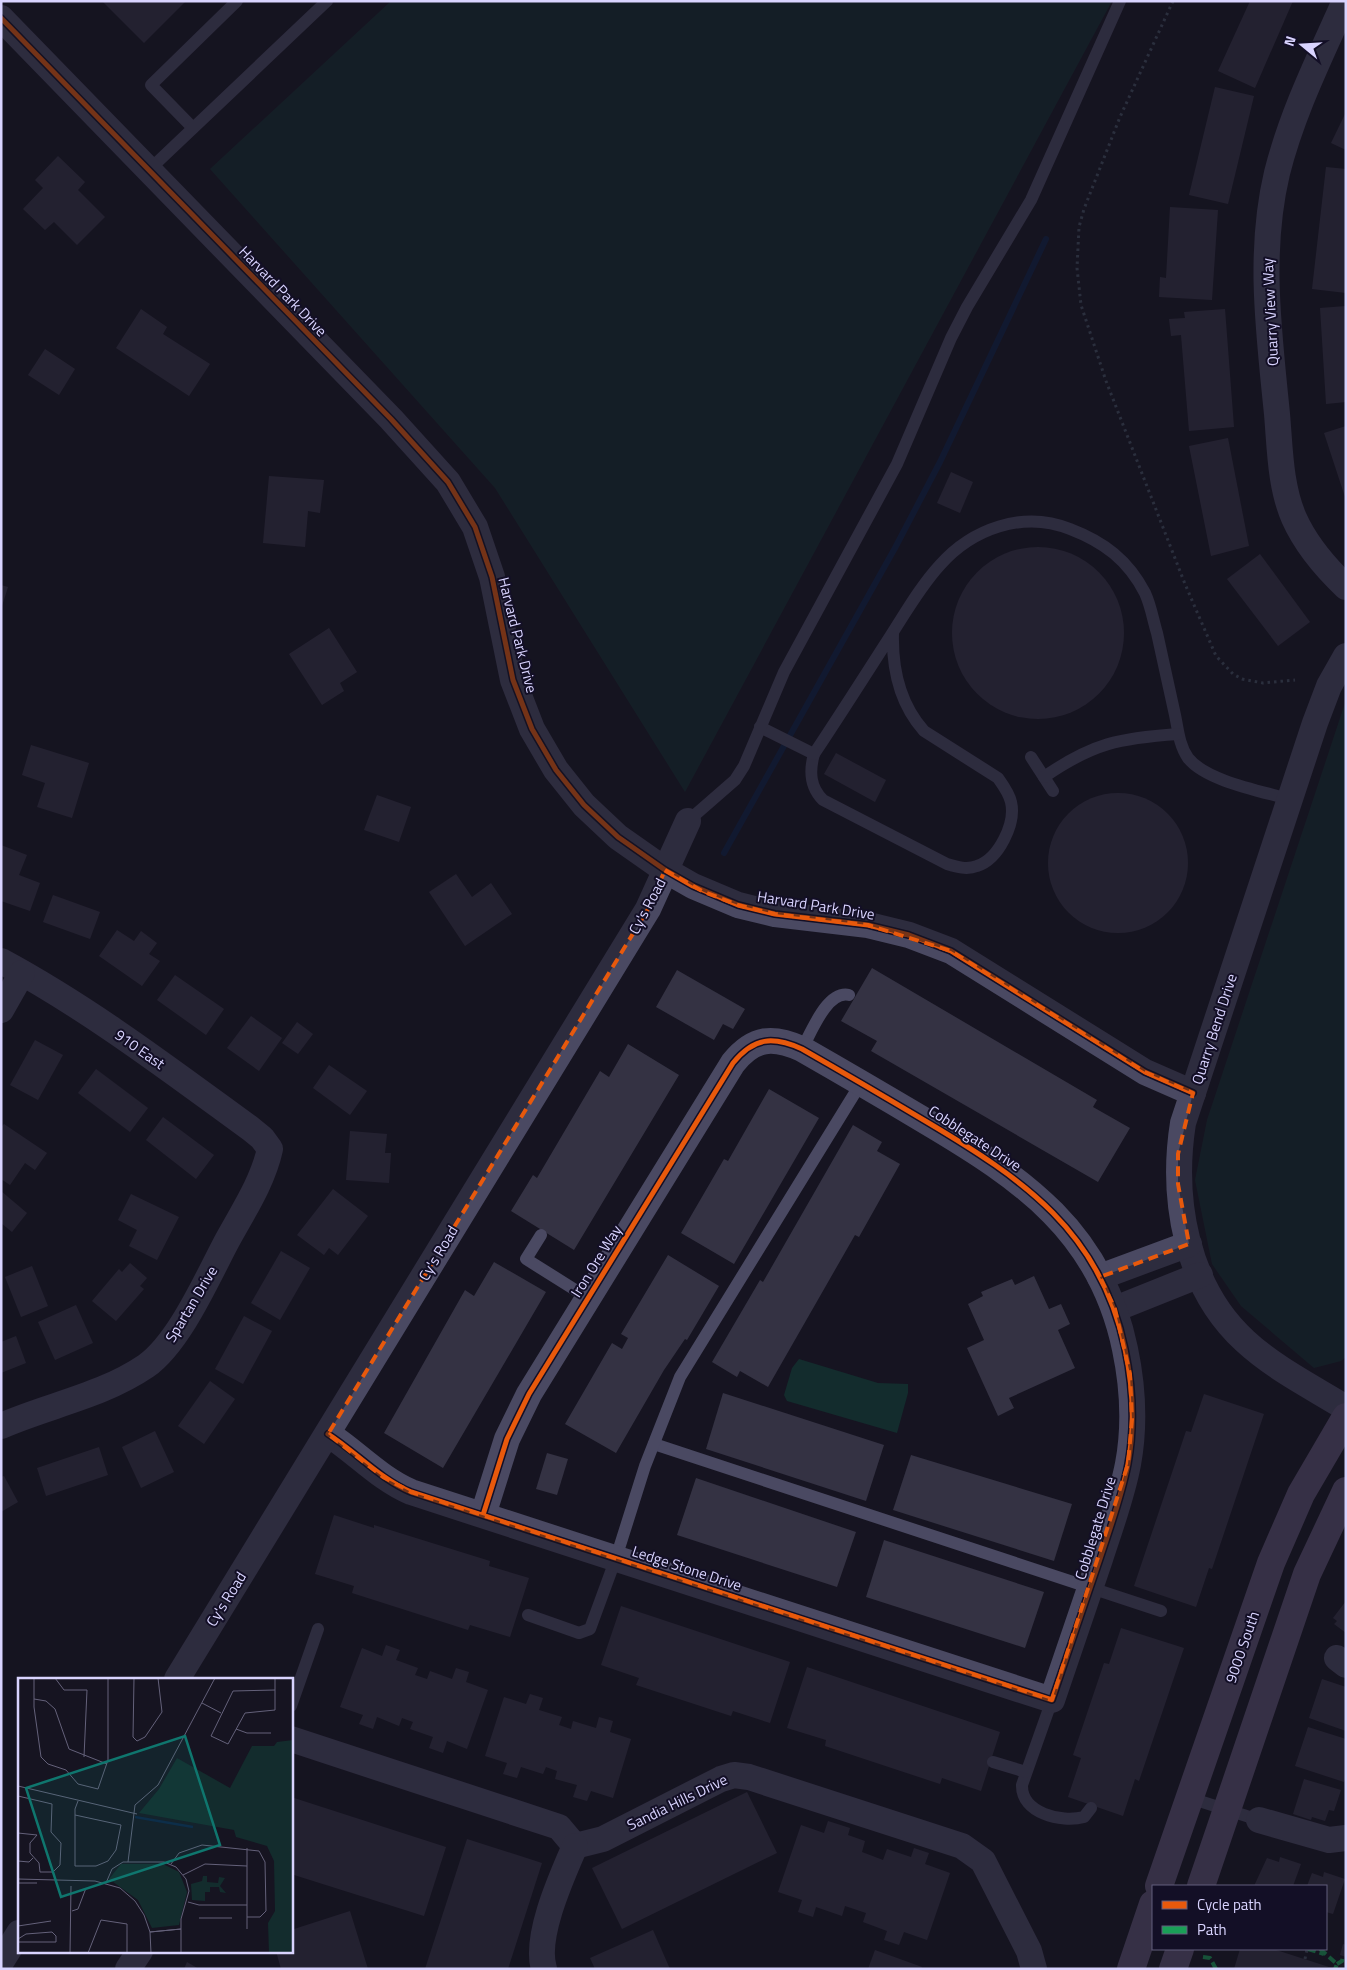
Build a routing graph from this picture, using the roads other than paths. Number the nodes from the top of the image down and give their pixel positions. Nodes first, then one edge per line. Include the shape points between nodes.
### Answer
1 (237, 1) edge
2 (327, 1) edge
3 (1120, 1) edge
4 (1345, 1) edge
5 (1, 18) edge
6 (194, 128) junction
7 (149, 170) junction
8 (1346, 587) edge
9 (893, 633) junction
10 (1346, 656) edge
11 (760, 726) junction
12 (1178, 734) junction
13 (814, 754) junction
14 (1032, 756) dead end
15 (1044, 777) junction
16 (1053, 791) dead end
17 (1289, 799) junction
18 (688, 822) joint
19 (665, 870) junction
20 (12, 967) edge
21 (849, 995) dead end
22 (1, 1010) edge
23 (762, 1042) joint
24 (802, 1049) junction
25 (861, 1082) junction
26 (1193, 1094) junction
27 (270, 1149) joint
28 (540, 1235) dead end
29 (1189, 1244) junction
30 (1200, 1275) junction
31 (1100, 1277) junction
32 (588, 1298) junction
33 (1115, 1309) junction
34 (1346, 1408) edge
35 (1346, 1417) edge
36 (1, 1426) edge
37 (328, 1434) junction
38 (654, 1444) junction
39 (1346, 1491) edge
40 (483, 1514) junction
41 (616, 1558) junction
42 (1090, 1588) junction
43 (1161, 1611) dead end
44 (528, 1615) dead end
45 (318, 1629) dead end
46 (178, 1678) edge
47 (1052, 1700) junction
48 (292, 1703) edge
49 (292, 1740) edge
50 (993, 1762) dead end
51 (1026, 1772) junction
52 (1190, 1798) junction
53 (1091, 1808) dead end
54 (1227, 1810) junction
55 (1259, 1820) joint
56 (1346, 1838) edge
57 (575, 1846) junction
58 (1159, 1885) edge
59 (1201, 1885) edge
60 (1152, 1907) edge
61 (18, 1935) edge
62 (1180, 1950) edge
63 (139, 1952) edge
64 (1, 1962) edge
65 (128, 1969) edge
66 (544, 1969) edge
67 (1034, 1969) edge
68 (1131, 1969) edge
69 (1173, 1969) edge

1 - 6 lane via 151,85
2 - 6 lane
3 - 11 lane via 1031,200 951,338 897,464 784,672
4 - 8 street, Quarry View Way via 1307,85 1285,144 1271,205 1266,268 1267,314 1285,490 1307,543 1324,567
5 - 7 street, Harvard Park Drive
6 - 7 lane
7 - 19 street, Harvard Park Drive via 448,482 475,527 492,577 514,680 532,729 556,770 584,805 618,837
9 - 12 lane via 940,564 971,540 1004,524 1025,521 1064,527 1116,554 1138,582 1151,610
9 - 13 lane
9 - 13 lane via 892,658 896,682 917,724 988,770 1006,790 1012,803 1011,817 1001,844 987,862 978,866 960,868 946,864 823,800 811,780
10 - 17 street, Quarry Bend Drive via 1329,686
11 - 13 lane
11 - 18 lane via 735,780
12 - 15 lane via 1111,742 1083,753
12 - 17 lane via 1189,759 1203,770
14 - 15 lane
15 - 16 lane
17 - 26 street, Quarry Bend Drive
18 - 19 street, Cy's Road
19 - 26 street, Harvard Park Drive via 704,892 738,905 774,914 868,925 909,935 951,951 1145,1072
19 - 37 street, Cy's Road via 648,910
20 - 22 street
20 - 27 street, 910 East via 133,1043 251,1128
21 - 24 lane via 831,1000
23 - 24 street, Cobblegate Drive via 779,1040
23 - 32 street, Iron Ore Way via 750,1046 733,1063
24 - 25 street, Cobblegate Drive
25 - 31 street, Cobblegate Drive via 1015,1178 1067,1229
25 - 38 lane via 691,1356
26 - 29 street, Quarry Bend Drive via 1183,1123 1178,1154 1178,1184
27 - 36 street, Spartan Drive via 261,1178 190,1310 171,1340 147,1365 116,1383
28 - 32 lane via 526,1259
29 - 30 street, Quarry Bend Drive
29 - 31 street
30 - 33 street
30 - 34 street, Quarry Bend Drive via 1212,1300 1245,1341
31 - 33 street, Cobblegate Drive
32 - 40 street, Iron Ore Way via 517,1416
33 - 42 street, Cobblegate Drive via 1130,1374 1132,1428 1128,1464
35 - 52 main road, 9000 South via 1319,1460 1285,1528
37 - 40 street, Ledge Stone Drive via 394,1485
37 - 46 street, Cy's Road
38 - 41 lane
38 - 42 lane
39 - 54 main road via 1307,1574
40 - 41 street, Ledge Stone Drive
41 - 44 lane via 593,1624 586,1632 579,1633
41 - 47 street, Ledge Stone Drive
42 - 43 lane
42 - 47 street, Cobblegate Drive
45 - 48 lane
47 - 51 lane
49 - 57 street via 559,1827
50 - 51 lane
51 - 53 lane via 1022,1794 1030,1807 1069,1820 1084,1817
52 - 54 lane
52 - 58 main road, 9000 South
54 - 55 lane
54 - 59 main road
55 - 56 street via 1329,1840
57 - 66 street via 541,1942 540,1956
57 - 67 street, Sandia Hills Drive via 603,1838 721,1779 734,1775 749,1777 973,1852 983,1860 1029,1951
60 - 68 main road
61 - 64 street
62 - 69 main road
63 - 65 street

